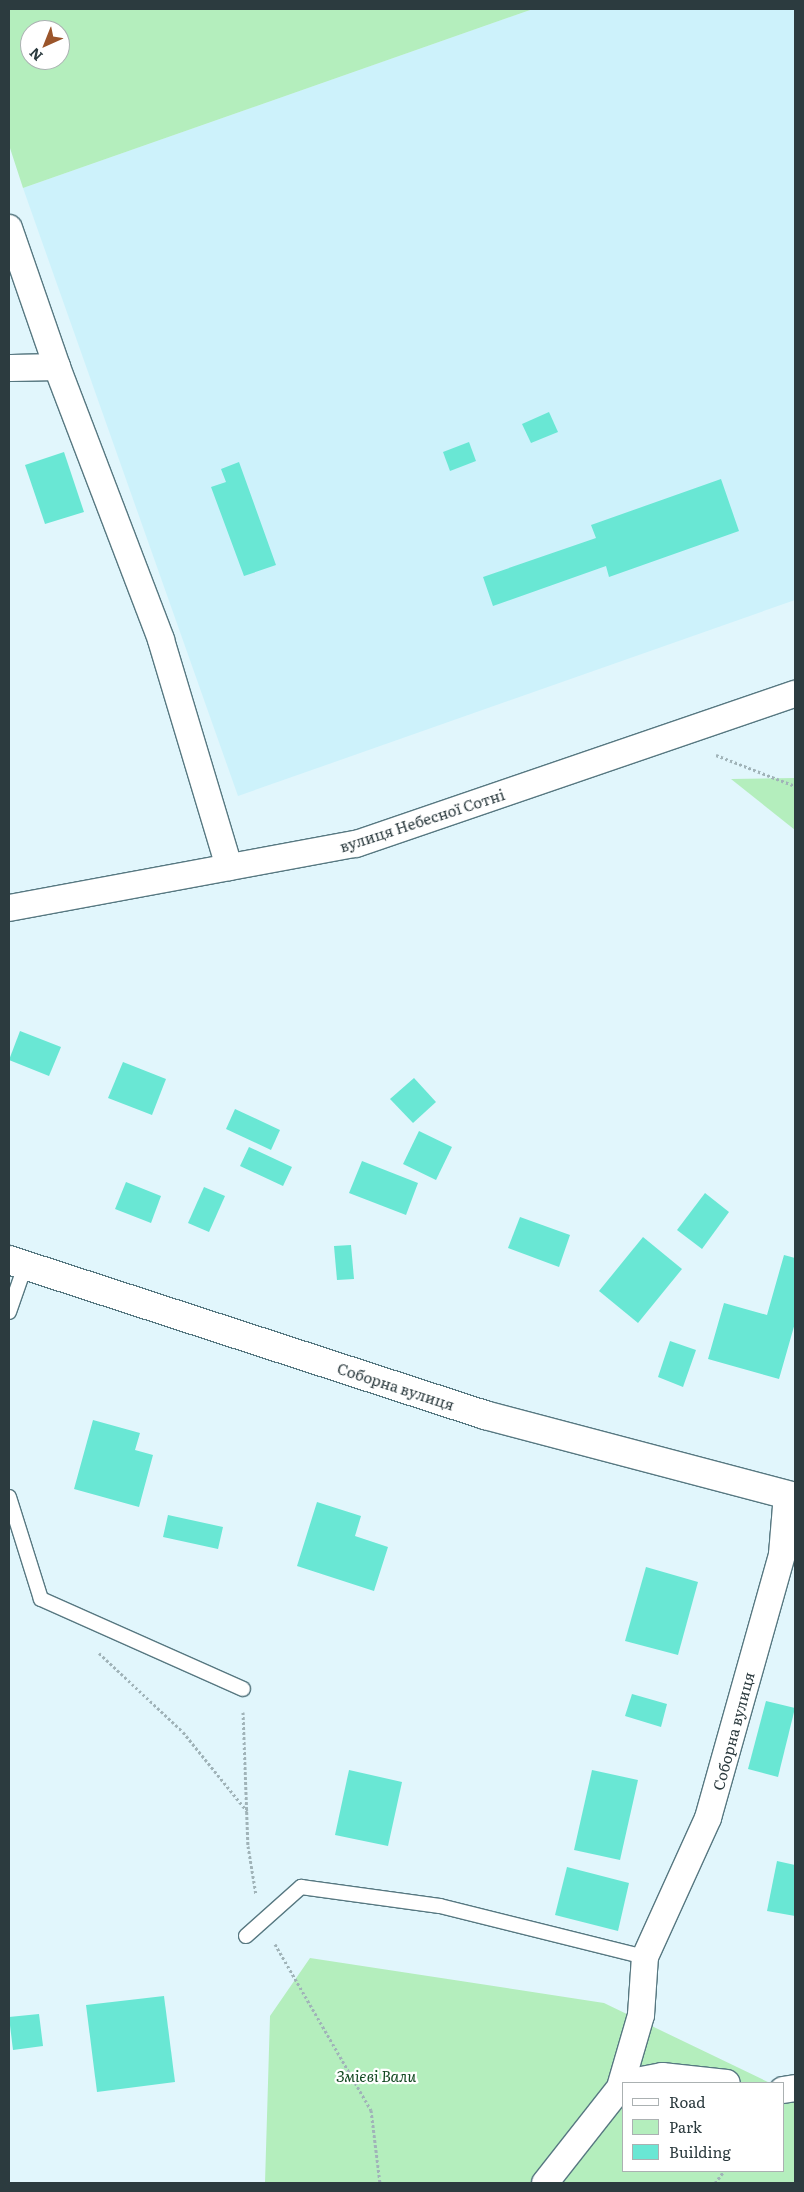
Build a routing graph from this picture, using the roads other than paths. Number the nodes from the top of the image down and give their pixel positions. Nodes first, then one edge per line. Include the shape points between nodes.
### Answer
1 (9, 228) edge
2 (57, 367) junction
3 (9, 368) edge
4 (795, 694) edge
5 (229, 867) junction
6 (9, 908) edge
7 (17, 1263) edge
8 (9, 1312) edge
9 (791, 1496) edge
10 (9, 1497) edge
11 (243, 1689) road end
12 (246, 1936) dead end
13 (645, 1957) junction
14 (624, 2082) edge
15 (633, 2082) edge
16 (718, 2082) edge
17 (622, 2085) edge
18 (545, 2183) edge

1 - 2 street
2 - 3 street
2 - 5 street via 161,640
4 - 5 street, вулиця Небесної Сотні via 356,844
5 - 6 street, вулиця Небесної Сотні
7 - 8 lane
7 - 9 main road, Соборна вулиця via 486,1415
9 - 13 street, Соборна вулиця via 782,1554 708,1818
10 - 11 lane via 41,1599
12 - 13 lane via 301,1886 440,1906
13 - 14 street via 641,2015
15 - 16 street via 662,2076
17 - 18 street

